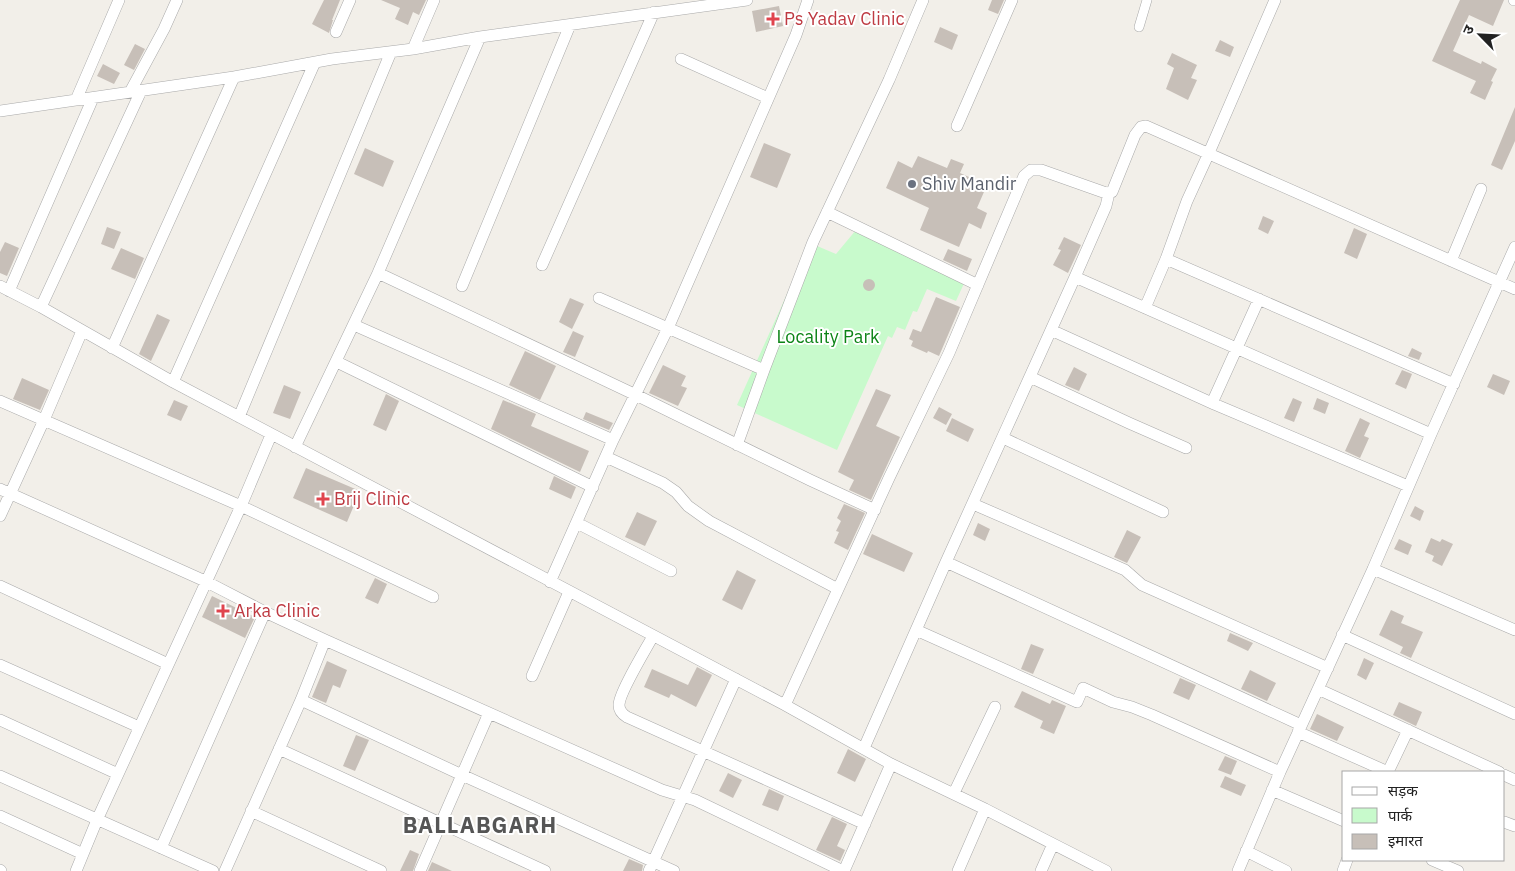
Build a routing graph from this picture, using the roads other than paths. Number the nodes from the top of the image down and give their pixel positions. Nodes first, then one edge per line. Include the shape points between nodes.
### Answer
1 (120, 0) edge
2 (177, 0) edge
3 (350, 0) edge
4 (434, 0) edge
5 (747, 0) edge
6 (808, 0) edge
7 (923, 0) edge
8 (1012, 0) edge
9 (1147, 0) edge
10 (1275, 0) edge
11 (696, 3) edge
12 (654, 12) junction
13 (570, 25) junction
14 (1139, 27) dead end
15 (336, 32) dead end
16 (480, 37) junction
17 (413, 49) junction
18 (391, 52) junction
19 (681, 59) dead end
20 (315, 62) junction
21 (234, 77) junction
22 (136, 92) junction
23 (93, 98) junction
24 (768, 98) junction
25 (76, 100) junction
26 (0, 111) edge
27 (957, 126) dead end
28 (1208, 155) junction
29 (1481, 189) dead end
30 (1109, 193) junction
31 (827, 212) junction
32 (1515, 247) edge
33 (1166, 259) junction
34 (1451, 261) junction
35 (542, 265) dead end
36 (378, 274) junction
37 (1075, 277) junction
38 (1499, 282) junction
39 (978, 285) junction
40 (462, 286) dead end
41 (5, 288) edge
42 (1515, 289) edge
43 (599, 298) dead end
44 (1259, 300) junction
45 (41, 307) junction
46 (1146, 308) junction
47 (354, 325) junction
48 (668, 328) junction
49 (1051, 330) junction
50 (82, 331) junction
51 (112, 348) junction
52 (1237, 348) junction
53 (337, 362) junction
54 (764, 370) junction
55 (1030, 377) junction
56 (173, 382) junction
57 (1454, 384) junction
58 (636, 395) junction
59 (0, 401) edge
60 (1212, 403) junction
61 (239, 417) junction
62 (44, 420) junction
63 (1430, 434) junction
64 (271, 435) junction
65 (1003, 438) junction
66 (613, 440) junction
67 (737, 445) junction
68 (295, 447) junction
69 (1186, 448) dead end
70 (606, 457) junction
71 (1408, 486) junction
72 (592, 487) junction
73 (5, 491) edge
74 (973, 504) junction
75 (241, 506) junction
76 (876, 510) junction
77 (1163, 512) dead end
78 (0, 516) edge
79 (577, 523) junction
80 (946, 562) junction
81 (671, 570) dead end
82 (1373, 570) junction
83 (205, 581) junction
84 (550, 582) junction
85 (0, 586) edge
86 (838, 589) junction
87 (569, 592) junction
88 (433, 597) dead end
89 (264, 612) junction
90 (916, 630) junction
91 (1515, 630) edge
92 (1342, 635) junction
93 (653, 636) junction
94 (325, 640) junction
95 (168, 664) junction
96 (0, 665) edge
97 (1328, 668) junction
98 (532, 676) dead end
99 (736, 680) junction
100 (1318, 689) junction
101 (301, 700) junction
102 (785, 705) junction
103 (995, 707) dead end
104 (489, 713) junction
105 (1515, 714) edge
106 (0, 720) edge
107 (138, 727) junction
108 (1300, 728) junction
109 (1408, 730) junction
110 (864, 748) junction
111 (279, 749) junction
112 (703, 752) junction
113 (891, 764) junction
114 (1386, 771) edge
115 (1388, 771) edge
116 (1497, 771) edge
117 (1280, 772) junction
118 (118, 774) junction
119 (462, 775) junction
120 (0, 776) edge
121 (1272, 790) junction
122 (954, 794) junction
123 (683, 796) junction
124 (985, 809) junction
125 (251, 812) junction
126 (0, 816) edge
127 (97, 820) junction
128 (1342, 820) edge
129 (442, 823) junction
130 (865, 824) junction
131 (1053, 844) junction
132 (161, 848) junction
133 (1246, 851) junction
134 (83, 854) junction
135 (1434, 861) edge
136 (652, 866) edge
137 (76, 871) edge
138 (213, 871) edge
139 (225, 871) edge
140 (381, 871) edge
141 (420, 871) edge
142 (546, 871) edge
143 (674, 871) edge
144 (844, 871) edge
145 (958, 871) edge
146 (1041, 871) edge
147 (1106, 871) edge
148 (1238, 871) edge
149 (1286, 871) edge
150 (1458, 871) edge

1 - 25 street
2 - 22 street
3 - 15 street
4 - 17 street
5 - 11 street
6 - 24 street
7 - 31 street
8 - 27 street
9 - 14 street
10 - 28 street
11 - 12 street
12 - 13 street
12 - 35 street
13 - 16 street
13 - 40 street
16 - 17 street
16 - 36 street
17 - 18 street
18 - 20 street
18 - 61 street
19 - 24 street
20 - 21 street
20 - 56 street
21 - 22 street
21 - 51 street
22 - 23 street
22 - 45 street
23 - 25 street
23 - 41 street
24 - 48 street
25 - 26 street
28 - 30 street via 1151,128 1142,127
28 - 33 street
28 - 34 street
29 - 34 street
30 - 37 street
30 - 39 street via 1041,170 1028,172
31 - 39 street
31 - 54 street
32 - 38 street
33 - 44 street
33 - 46 street
34 - 38 street
36 - 47 street
36 - 58 street
37 - 46 street
37 - 49 street
38 - 42 street
38 - 57 street
39 - 76 street
41 - 45 street
43 - 48 street
44 - 52 street
44 - 57 street
45 - 50 street
46 - 52 street
47 - 53 street
47 - 66 street
48 - 54 street
48 - 58 street
49 - 55 street
49 - 60 street
50 - 51 street
50 - 62 street
51 - 56 street
52 - 60 street
52 - 63 street
53 - 68 street
53 - 72 street
54 - 67 street
55 - 65 street
55 - 69 street
56 - 61 street
57 - 63 street
58 - 66 street
58 - 67 street
59 - 62 street
60 - 71 street
61 - 64 street
62 - 73 street
62 - 75 street
63 - 71 street
64 - 68 street
64 - 75 street
65 - 74 street
65 - 77 street
66 - 70 street
67 - 76 street
68 - 84 street
70 - 72 street
70 - 86 street via 663,483 709,521
71 - 82 street
72 - 79 street
73 - 78 street
73 - 83 street
74 - 80 street
74 - 97 street via 1125,570 1142,585
75 - 83 street
75 - 88 street
76 - 86 street
79 - 81 street
79 - 84 street
80 - 90 street
80 - 108 street
82 - 91 street
82 - 92 street
83 - 89 street
83 - 95 street
84 - 87 street
85 - 95 street
86 - 102 street
87 - 93 street
87 - 98 street
89 - 94 street
89 - 132 street
90 - 110 street
90 - 117 street via 1076,702 1083,688
92 - 97 street
92 - 105 street
93 - 99 street
93 - 112 street via 620,700 621,713
94 - 101 street
94 - 104 street
95 - 107 street
96 - 107 street
97 - 100 street
99 - 102 street
99 - 112 street
100 - 108 street
100 - 109 street
101 - 111 street
101 - 119 street
102 - 110 street
103 - 122 street
104 - 119 street
104 - 123 street via 662,790
106 - 118 street
107 - 118 street
108 - 114 street
108 - 117 street
109 - 115 street
109 - 116 street
110 - 113 street
111 - 125 street
111 - 129 street
112 - 123 street
112 - 130 street
113 - 122 street
113 - 130 street
117 - 121 street
118 - 127 street
119 - 129 street
119 - 136 street
120 - 127 street
121 - 128 street
121 - 133 street
122 - 124 street
123 - 136 street
123 - 144 street
124 - 131 street
124 - 145 street
125 - 139 street
125 - 140 street
126 - 134 street
127 - 132 street
127 - 134 street
129 - 141 street
129 - 142 street
130 - 144 street
131 - 146 street
131 - 147 street
132 - 138 street
133 - 148 street
133 - 149 street
134 - 137 street
135 - 150 street
136 - 143 street

